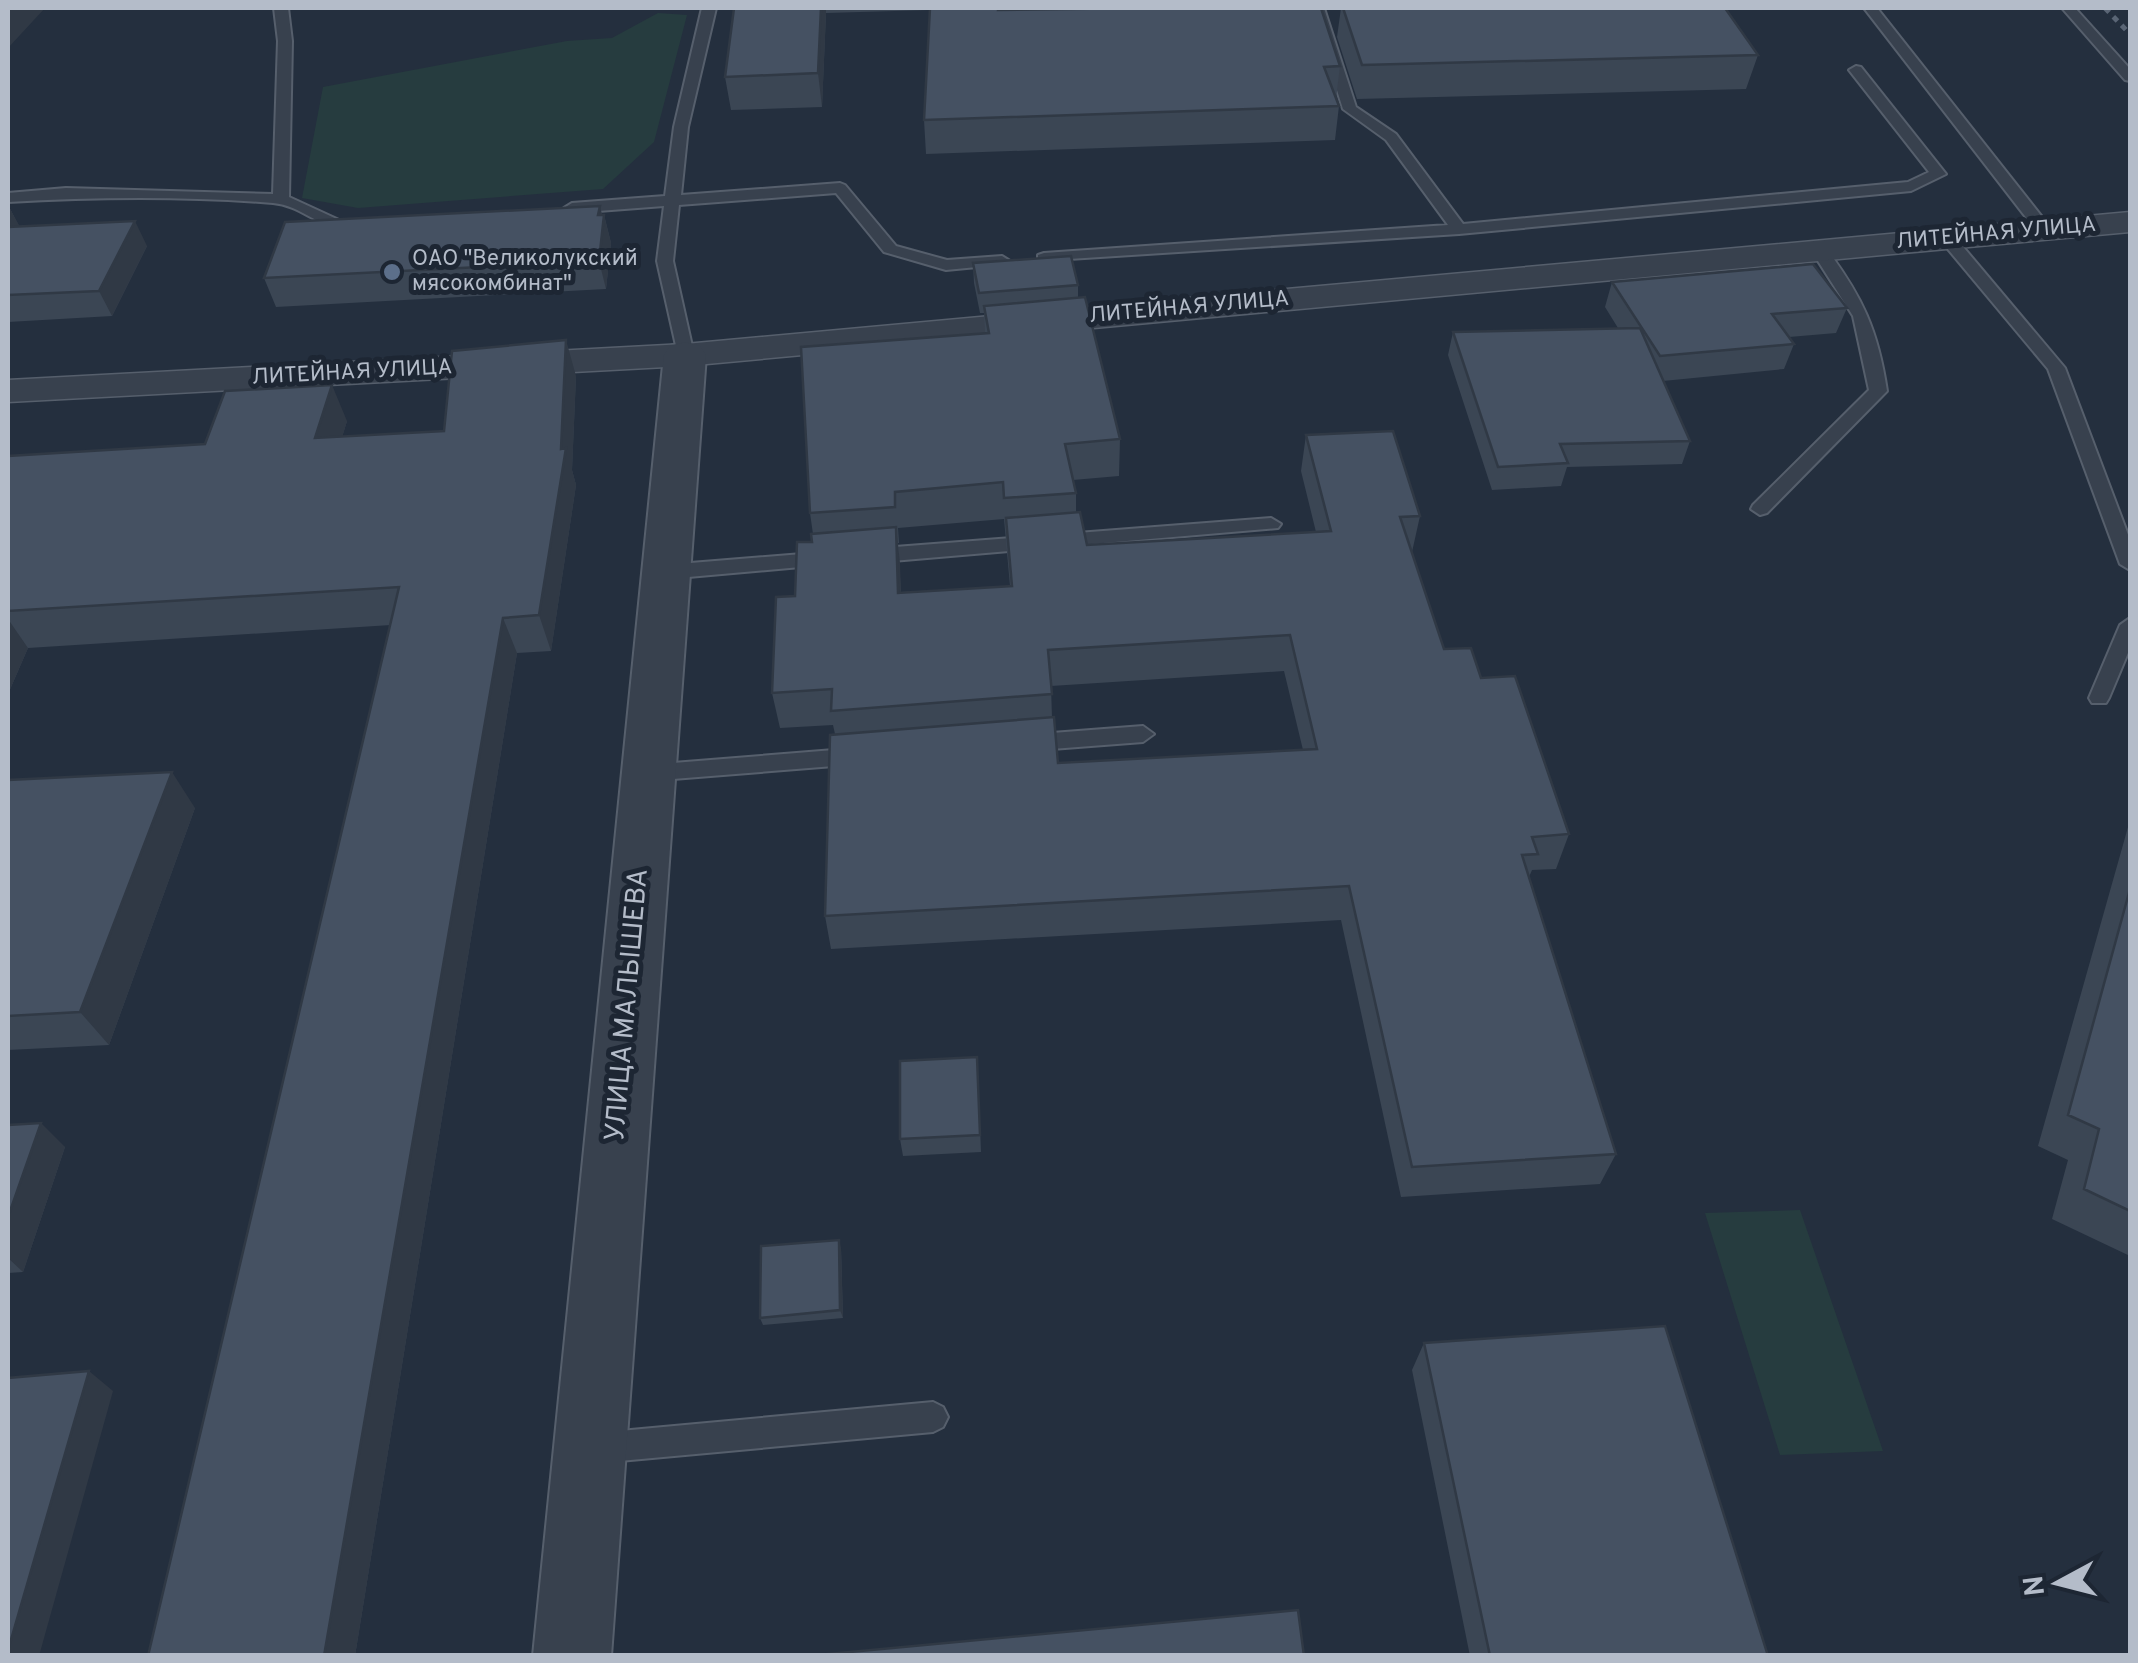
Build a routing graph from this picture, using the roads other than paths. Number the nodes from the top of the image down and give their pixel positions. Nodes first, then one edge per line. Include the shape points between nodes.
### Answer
1 (281, 8) edge
2 (709, 8) edge
3 (1318, 8) edge
4 (1870, 8) edge
5 (2068, 8) edge
6 (1856, 70) dead end
7 (2130, 76) edge
8 (8, 198) edge
9 (281, 199) junction
10 (672, 201) junction
11 (554, 210) edge
12 (376, 222) edge
13 (2130, 222) edge
14 (1459, 229) junction
15 (2044, 230) junction
16 (1948, 238) junction
17 (1820, 250) junction
18 (686, 355) junction
19 (8, 391) edge
20 (1760, 509) dead end
21 (1271, 524) dead end
22 (2130, 564) edge
23 (666, 572) junction
24 (2130, 625) edge
25 (2098, 698) dead end
26 (1143, 734) dead end
27 (1004, 745) edge
28 (886, 754) edge
29 (648, 773) junction
30 (932, 1417) dead end
31 (590, 1449) junction
32 (572, 1656) edge

1 - 9 lane
2 - 10 lane via 680,127
3 - 14 lane via 1350,110 1391,137
4 - 15 lane
5 - 7 lane
6 - 14 lane via 1938,174 1912,186
8 - 9 lane
9 - 12 lane via 337,225
10 - 11 lane
10 - 14 lane via 840,188 890,250 946,265
10 - 18 lane via 665,260
13 - 15 street, ЛИТЕЙНАЯ УЛИЦА
15 - 16 street, ЛИТЕЙНАЯ УЛИЦА
16 - 17 street, ЛИТЕЙНАЯ УЛИЦА
16 - 22 lane via 2056,368
17 - 18 street, ЛИТЕЙНАЯ УЛИЦА
17 - 20 lane via 1870,331 1878,391
18 - 19 street, ЛИТЕЙНАЯ УЛИЦА
18 - 23 street, УЛИЦА МАЛЫШЕВА
21 - 23 lane
23 - 29 street, УЛИЦА МАЛЫШЕВА
24 - 25 lane
26 - 27 lane
28 - 29 lane
29 - 31 street, УЛИЦА МАЛЫШЕВА
30 - 31 lane
31 - 32 street, УЛИЦА МАЛЫШЕВА

